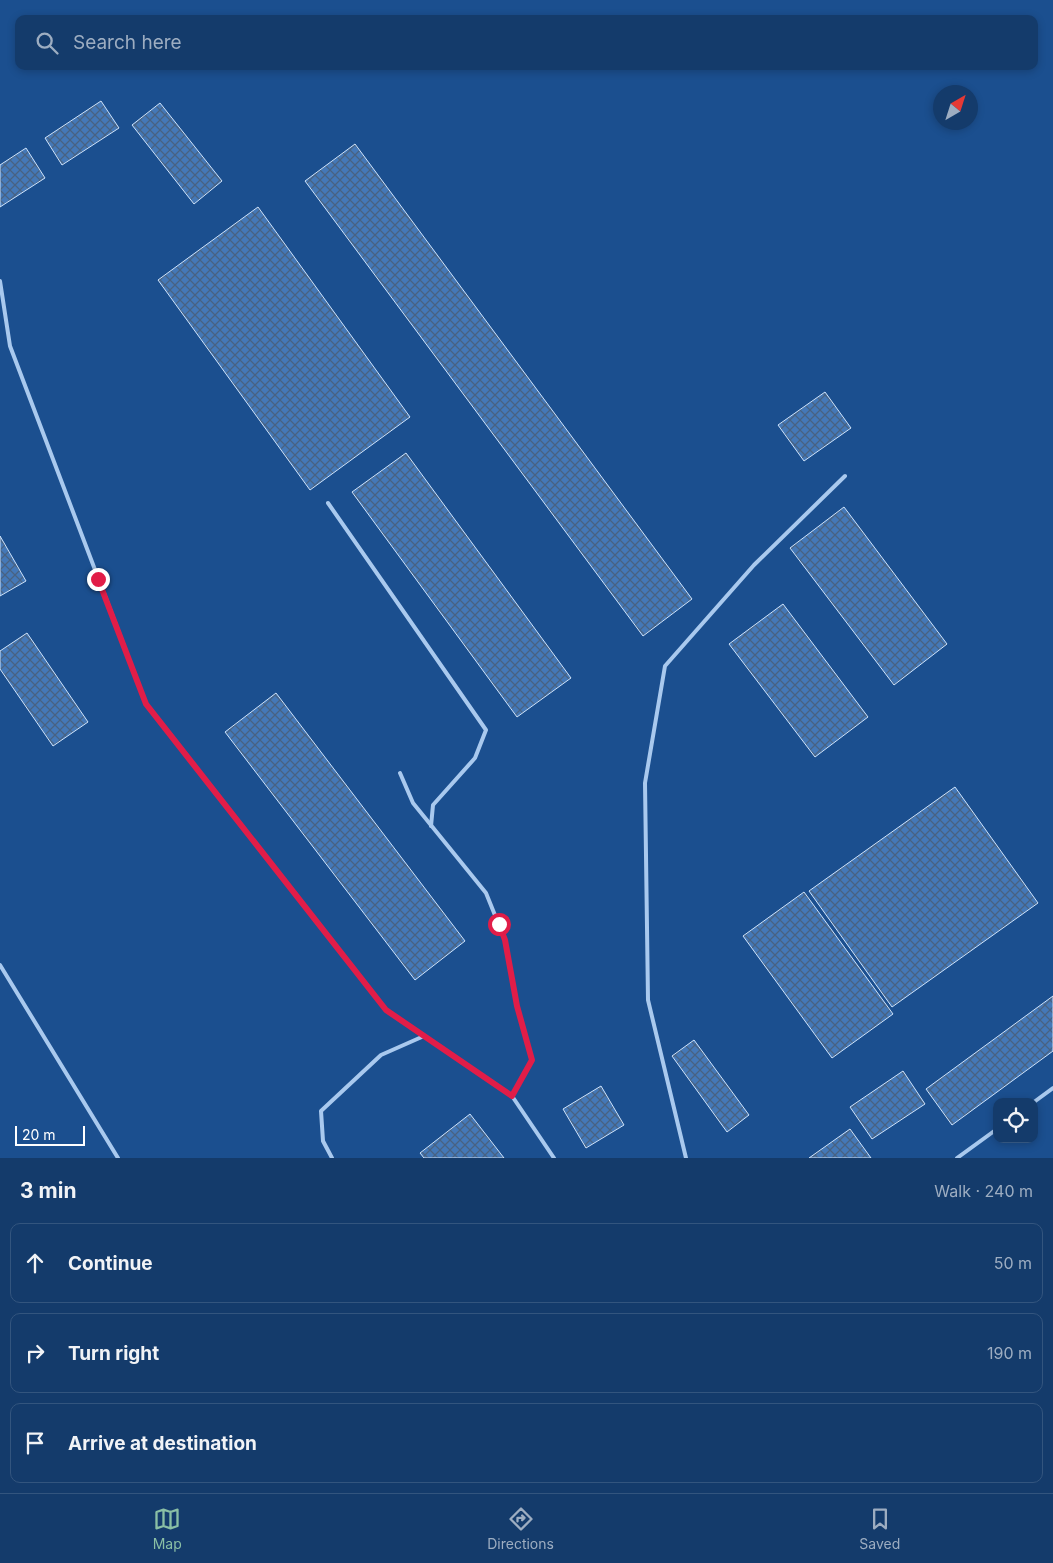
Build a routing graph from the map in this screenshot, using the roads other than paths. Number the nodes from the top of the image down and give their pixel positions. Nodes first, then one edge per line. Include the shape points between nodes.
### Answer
1 (0, 281) edge
2 (845, 476) dead end
3 (328, 504) dead end
4 (400, 773) dead end
5 (431, 826) junction
6 (0, 965) edge
7 (424, 1036) junction
8 (1053, 1088) edge
9 (512, 1096) junction
10 (1038, 1099) edge
11 (993, 1132) edge
12 (118, 1158) edge
13 (332, 1158) edge
14 (554, 1158) edge
15 (686, 1158) edge
16 (957, 1158) edge

1 - 7 lane via 10,346 146,704 386,1010
2 - 15 lane via 754,565 665,666 645,783 648,1000
3 - 5 lane via 486,730 475,758 433,805
4 - 5 lane via 413,803
5 - 9 lane via 486,894 505,940 517,1006 532,1060
6 - 12 lane
7 - 9 lane
7 - 13 lane via 381,1055 321,1111 323,1141
8 - 10 lane
9 - 14 lane
11 - 16 lane

